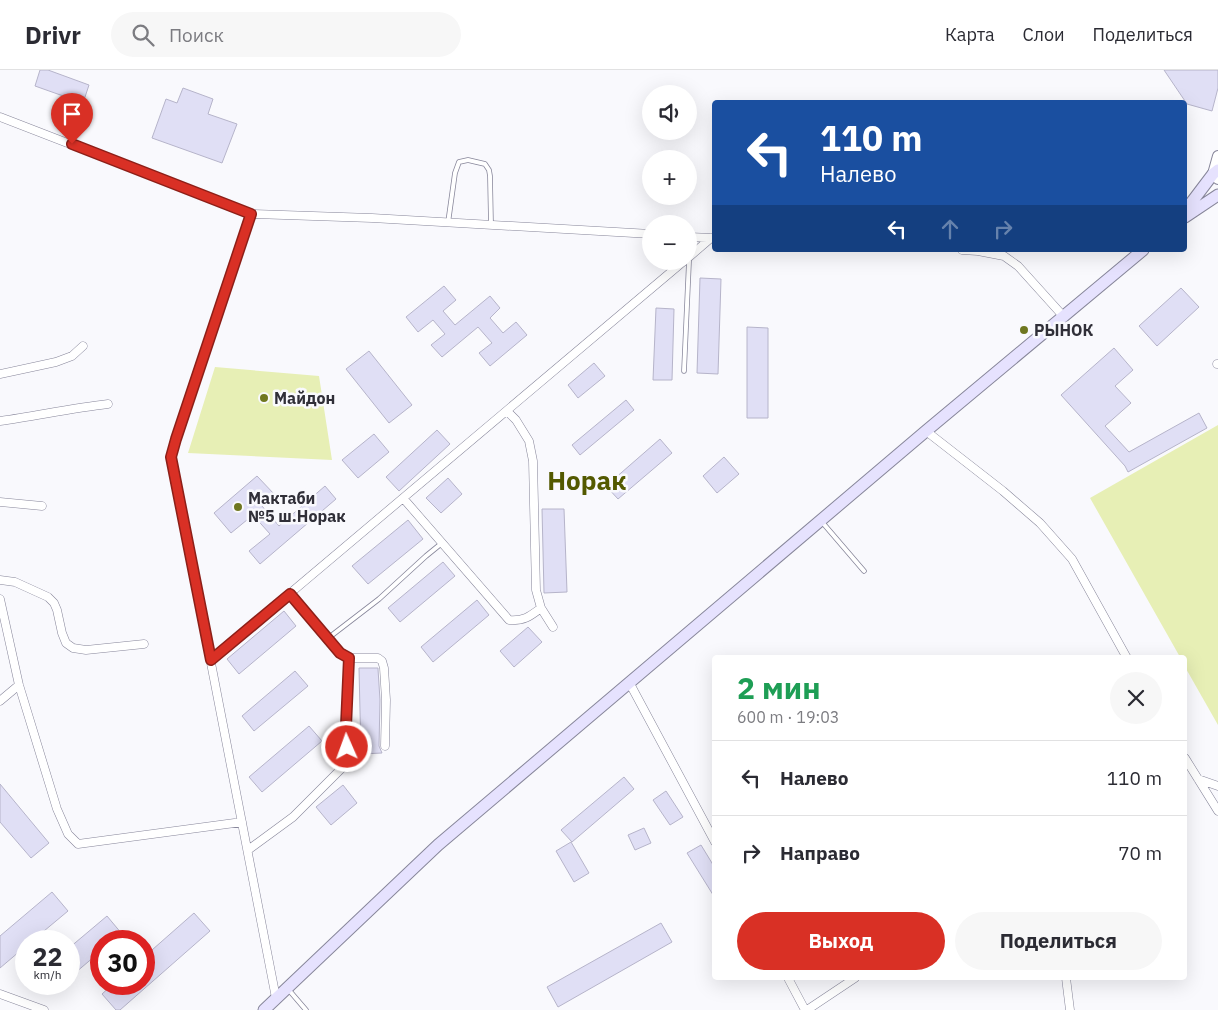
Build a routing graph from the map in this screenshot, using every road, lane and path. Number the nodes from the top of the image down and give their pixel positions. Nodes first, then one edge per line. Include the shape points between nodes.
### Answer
1 (0, 117) edge
2 (1218, 156) edge
3 (1216, 174) edge
4 (1218, 195) edge
5 (1187, 209) edge
6 (251, 214) junction
7 (1187, 216) edge
8 (448, 222) junction
9 (491, 225) junction
10 (642, 233) edge
11 (697, 237) edge
12 (712, 238) edge
13 (712, 239) edge
14 (697, 251) edge
15 (983, 252) edge
16 (1141, 252) edge
17 (673, 270) edge
18 (689, 270) edge
19 (1064, 317) junction
20 (83, 346) dead end
21 (684, 371) dead end
22 (0, 374) edge
23 (108, 404) dead end
24 (507, 410) junction
25 (0, 421) edge
26 (926, 431) junction
27 (403, 498) junction
28 (0, 502) edge
29 (42, 506) dead end
30 (820, 520) junction
31 (442, 543) junction
32 (864, 571) dead end
33 (0, 580) edge
34 (290, 594) junction
35 (0, 600) edge
36 (541, 608) junction
37 (553, 627) dead end
38 (327, 639) junction
39 (144, 644) dead end
40 (1125, 655) edge
41 (349, 658) junction
42 (211, 660) junction
43 (629, 682) junction
44 (19, 685) junction
45 (0, 702) edge
46 (385, 746) dead end
47 (1187, 761) edge
48 (1198, 779) junction
49 (1218, 786) edge
50 (1218, 811) edge
51 (242, 822) junction
52 (712, 836) edge
53 (248, 850) junction
54 (789, 980) edge
55 (852, 980) edge
56 (1066, 980) edge
57 (288, 988) junction
58 (0, 994) edge
59 (276, 998) junction
60 (44, 1010) edge
61 (264, 1010) edge
62 (306, 1010) edge
63 (806, 1010) edge
64 (1070, 1010) edge

1 - 6 street
2 - 3 street
3 - 5 main road
4 - 7 main road
6 - 8 street
6 - 42 street via 171,457
8 - 9 street
8 - 9 lane via 455,173 459,162 468,160 485,164 489,170
9 - 10 street
11 - 12 street
13 - 14 street
15 - 19 street via 1004,256 1018,266
16 - 19 main road
17 - 24 street
18 - 21 lane
19 - 26 main road
20 - 22 street via 72,356 56,362
23 - 25 street
24 - 27 street
24 - 36 street via 529,441 533,462 536,590
26 - 30 main road
26 - 40 street via 1040,523 1072,559
27 - 31 street
27 - 34 street
28 - 29 street
30 - 32 lane
30 - 43 main road
31 - 36 street via 509,620 520,621
31 - 38 lane via 379,600
33 - 39 street via 15,582 48,597 58,610 66,643 73,648 86,650
34 - 38 street
34 - 42 street
35 - 44 street
36 - 37 street
38 - 41 street
41 - 46 street via 378,658 382,661 386,700
41 - 53 street via 347,747 342,768 293,817
42 - 51 street
43 - 52 street
43 - 57 main road via 438,845
44 - 45 street
44 - 51 street via 57,809 68,834 78,844
47 - 48 street
48 - 49 street
48 - 50 street
51 - 53 street
53 - 59 street
54 - 63 street
55 - 63 street
56 - 64 street
57 - 59 main road
57 - 62 lane
58 - 60 street
59 - 61 main road

